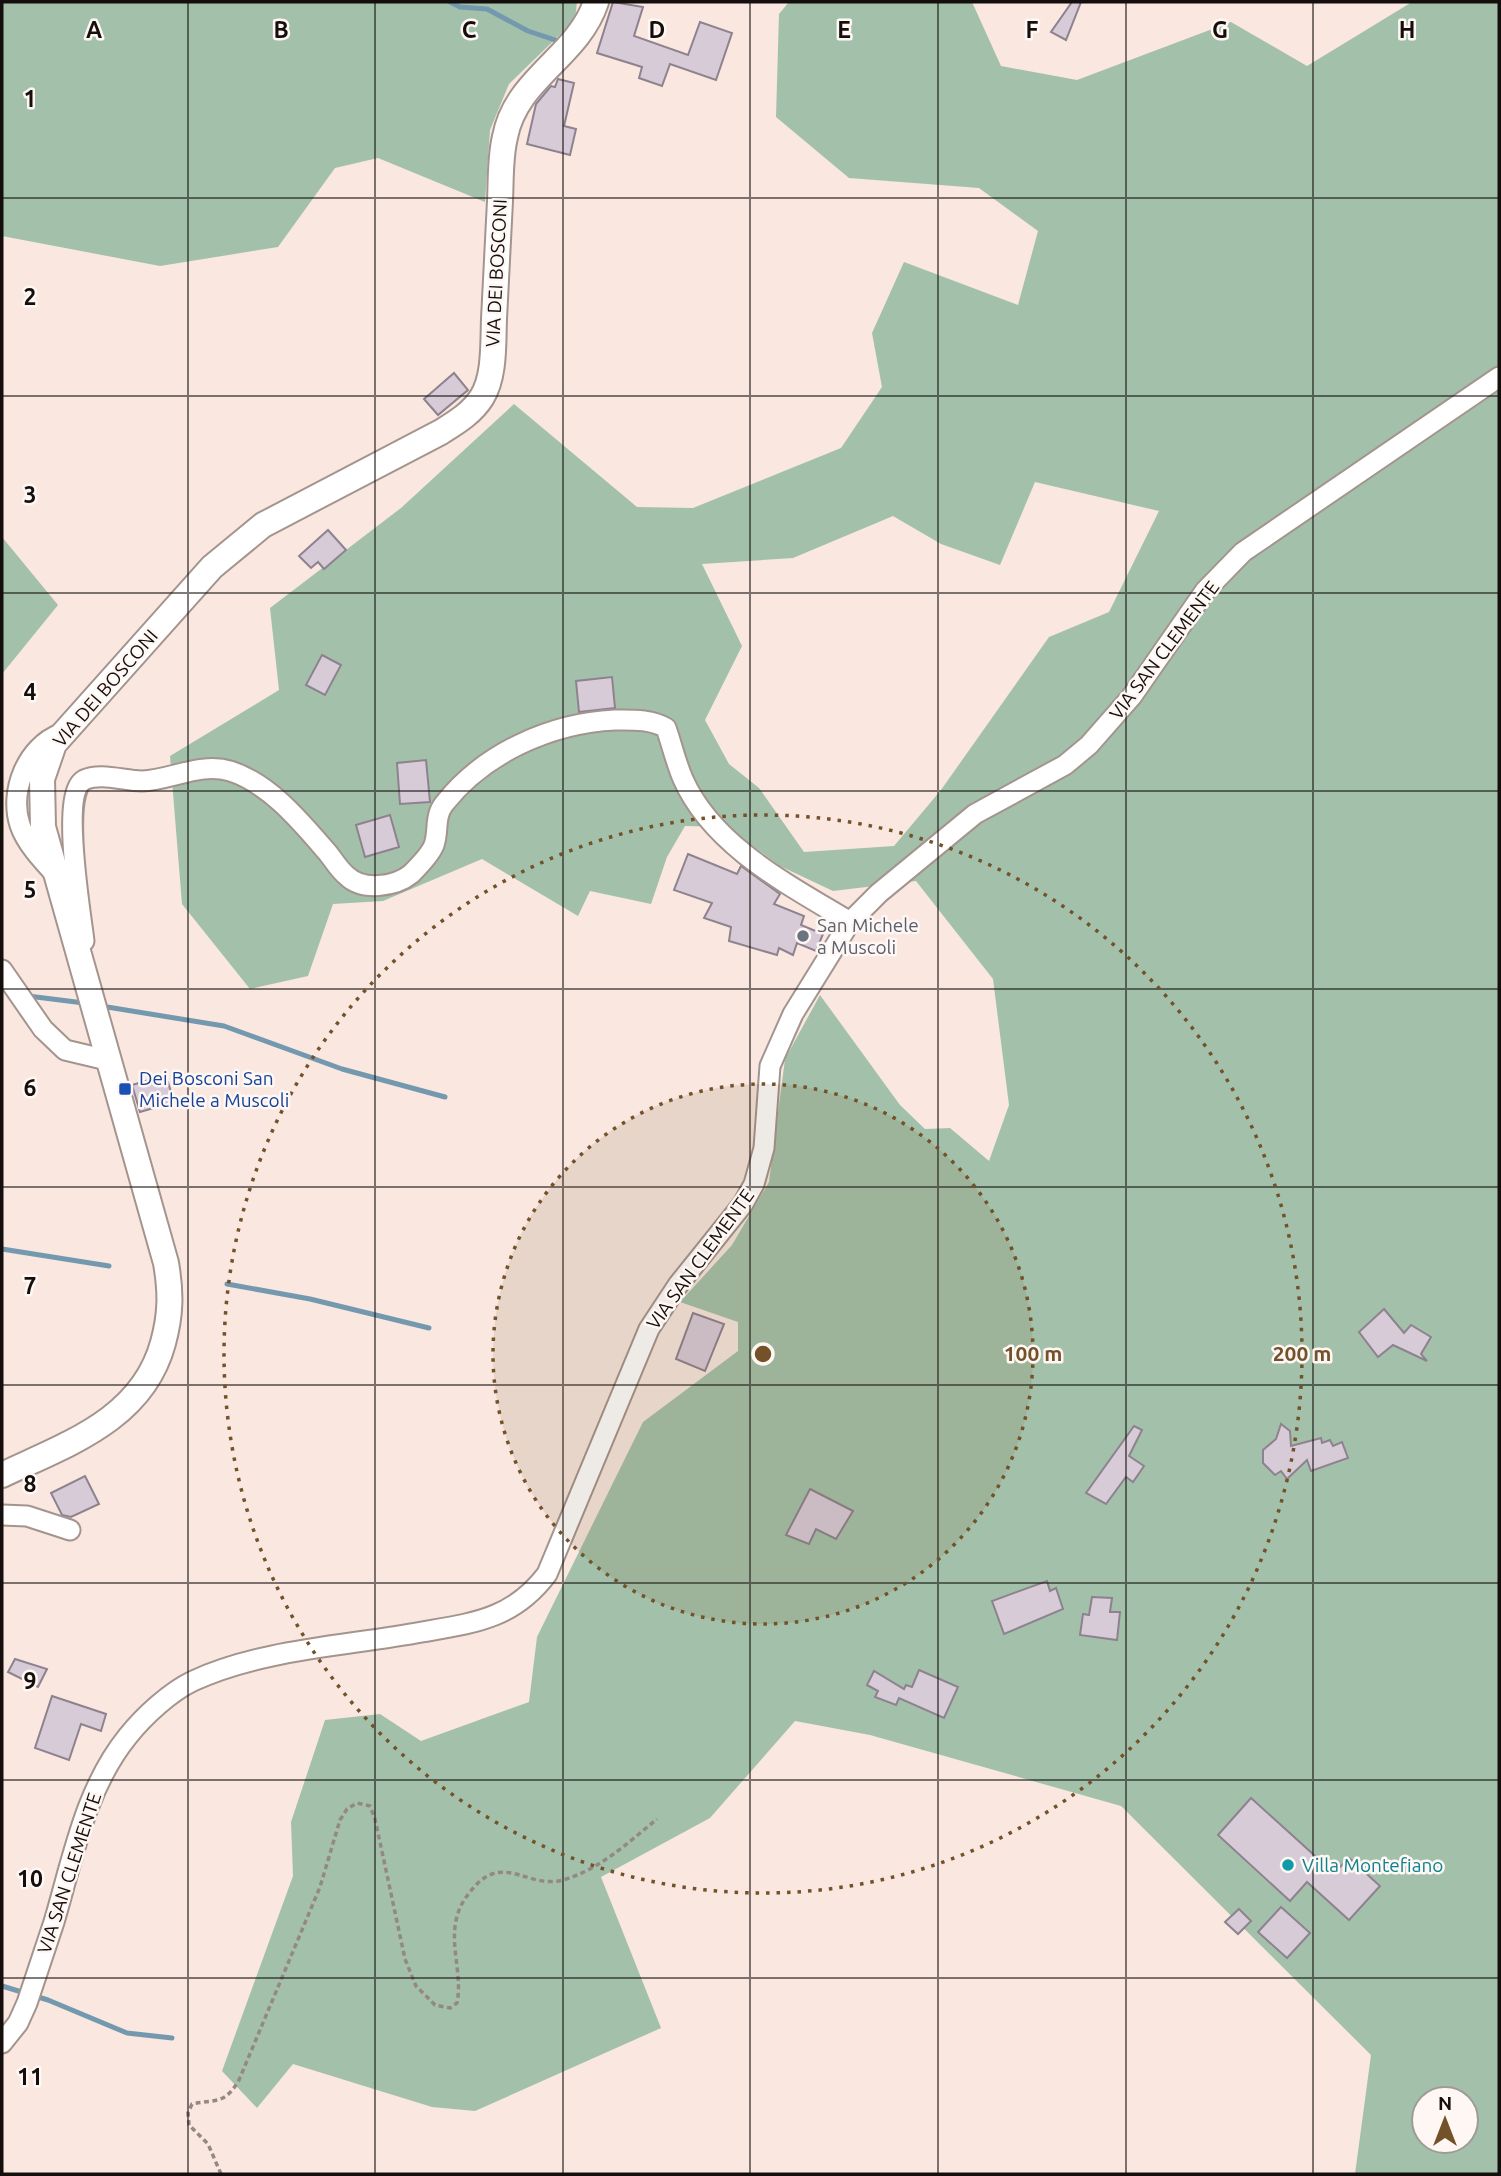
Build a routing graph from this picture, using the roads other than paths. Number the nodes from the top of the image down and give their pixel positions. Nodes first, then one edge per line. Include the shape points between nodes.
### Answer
1 (596, 2) edge
2 (1499, 377) edge
3 (850, 922) junction
4 (83, 971) junction
5 (13, 986) edge
6 (107, 1060) junction
7 (2, 1475) edge
8 (2, 1515) edge
9 (70, 1530) dead end
10 (2, 2043) edge

1 - 4 main road, VIA DEI BOSCONI via 577,39 528,88 509,119 502,162 493,347 483,396 442,432 263,525 231,550 61,734 46,760 40,797 43,827
2 - 3 street, VIA SAN CLEMENTE via 1243,552 1205,591 1132,696 1089,745 1065,765 975,814
3 - 4 street via 782,880 727,836 683,779 666,728 646,721 585,722 550,730 507,752 461,785 436,821 434,845 411,874 394,883 360,884 347,877 271,794 230,771 206,768 159,780 84,780 77,787 72,822
3 - 10 street, VIA SAN CLEMENTE via 793,1014 770,1066 764,1148 754,1184 649,1329 547,1574 536,1589 508,1611 481,1620 228,1668 191,1682 146,1716 111,1761 93,1795 30,1994 18,2023
4 - 6 main road, VIA DEI BOSCONI
5 - 6 street via 43,1029 65,1050
6 - 7 main road, VIA DEI BOSCONI via 166,1263 171,1305 168,1324 149,1378 121,1412 99,1428
8 - 9 street via 27,1516

